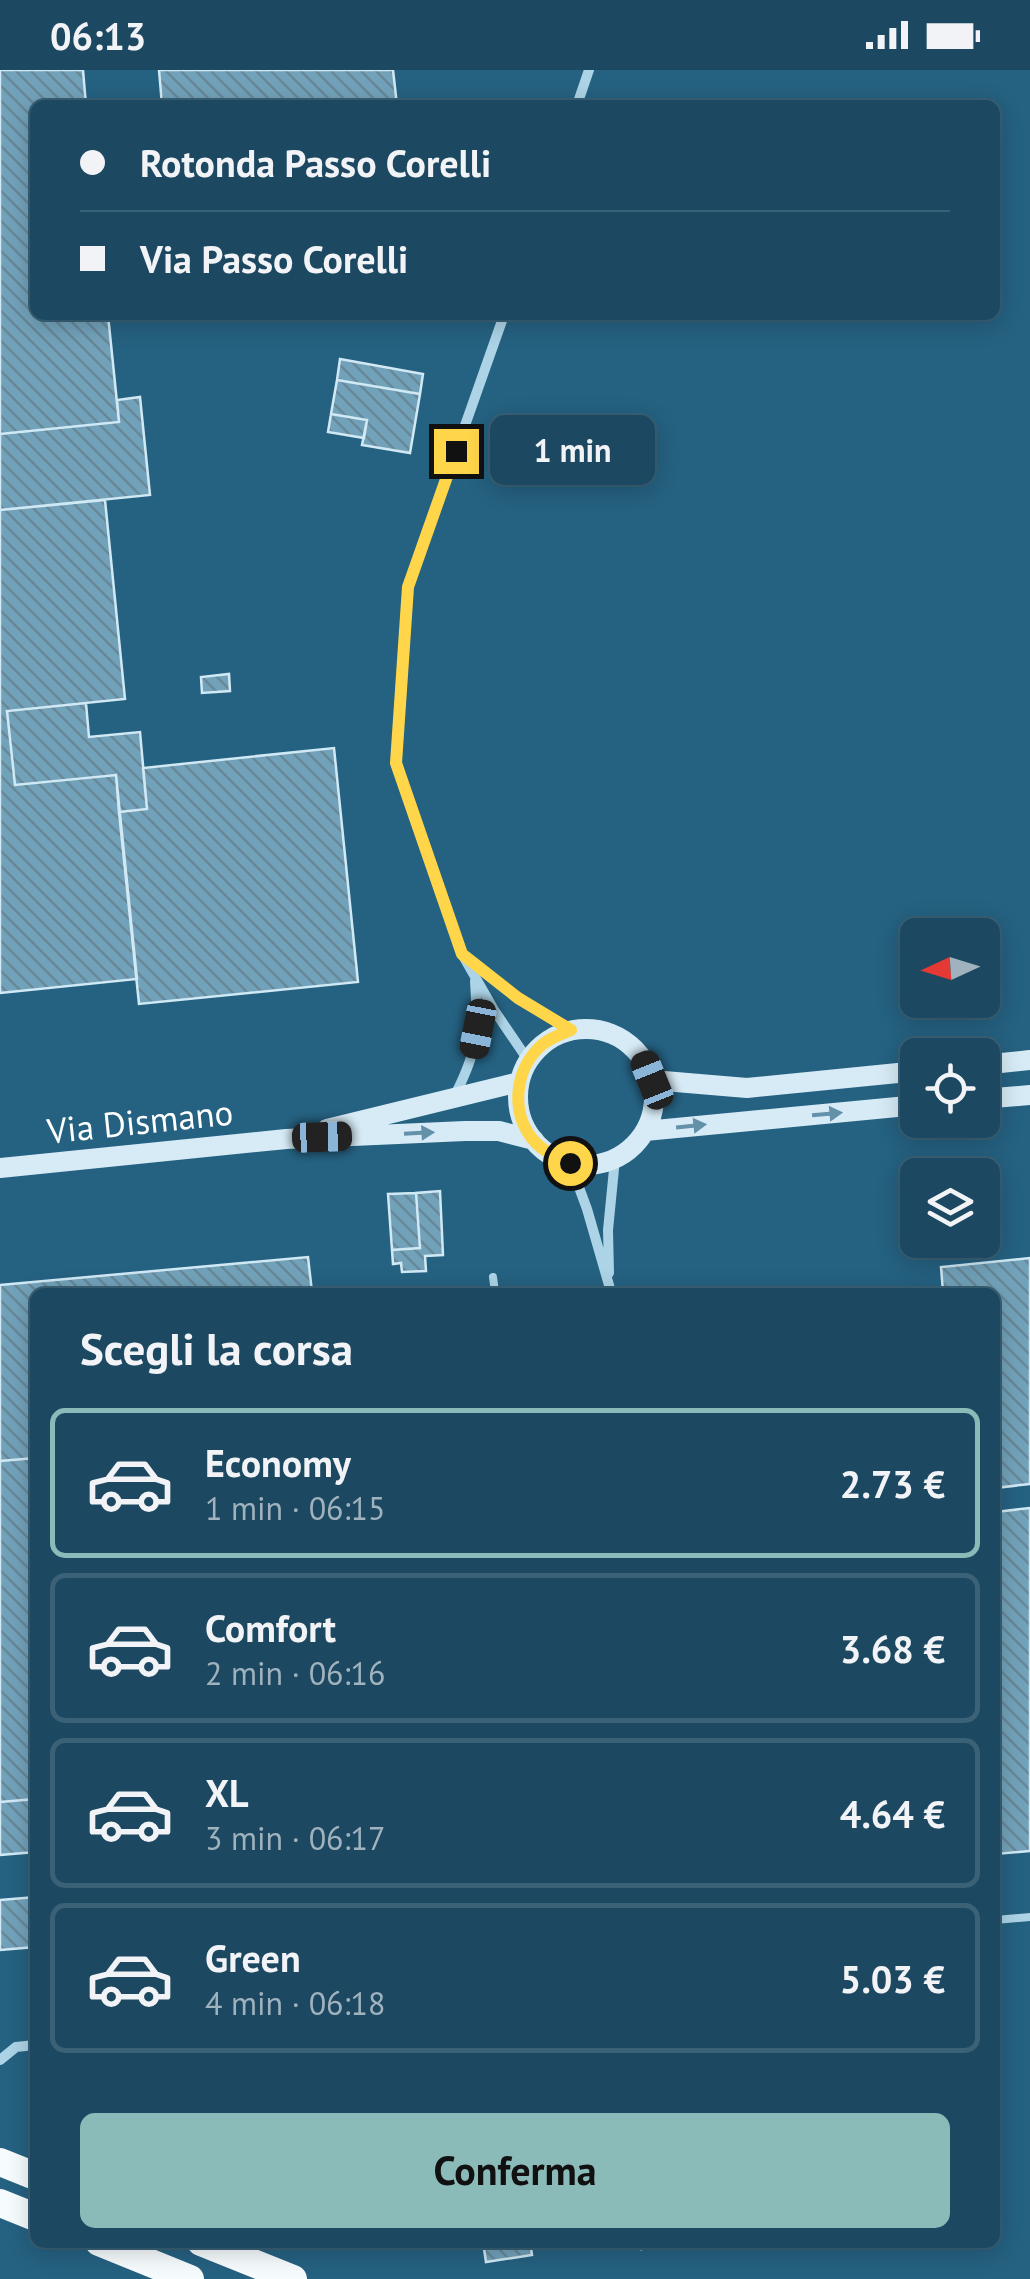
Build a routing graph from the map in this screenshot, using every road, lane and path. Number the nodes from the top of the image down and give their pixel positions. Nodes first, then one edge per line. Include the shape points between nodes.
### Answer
1 (589, 70) edge
2 (579, 100) edge
3 (502, 320) edge
4 (462, 954) junction
5 (474, 976) junction
6 (571, 1030) junction
7 (528, 1060) junction
8 (1030, 1060) edge
9 (1000, 1062) edge
10 (900, 1073) edge
11 (652, 1080) junction
12 (520, 1082) junction
13 (1030, 1095) edge
14 (454, 1096) junction
15 (1000, 1098) edge
16 (900, 1107) edge
17 (645, 1132) junction
18 (286, 1139) junction
19 (534, 1140) junction
20 (615, 1159) junction
21 (570, 1163) junction
22 (0, 1168) edge
23 (492, 1276) dead end
24 (494, 1288) edge
25 (609, 1288) edge
26 (610, 1288) edge
27 (1030, 1916) edge
28 (1000, 1919) edge
29 (30, 2046) edge
30 (0, 2060) edge
31 (0, 2162) edge
32 (30, 2174) edge
33 (0, 2203) edge
34 (30, 2215) edge
35 (114, 2248) edge
36 (216, 2248) edge
37 (190, 2279) edge
38 (292, 2279) edge

1 - 2 street
3 - 4 street via 408,587 396,763
4 - 5 street
4 - 6 street
5 - 7 street
5 - 14 street via 478,1029 472,1061
6 - 7 main road
6 - 11 main road via 592,1028 630,1044
7 - 12 main road
8 - 9 main road
10 - 11 main road via 746,1088
11 - 17 main road
12 - 14 main road, Via Dismano
12 - 19 main road via 518,1102
13 - 15 main road
14 - 18 main road, Via Dismano
17 -> 16 main road
17 - 20 main road
18 -> 19 main road, Via Dismano via 499,1131
18 - 22 main road, Via Dismano
19 - 21 main road
20 - 21 main road
20 - 26 street
21 - 25 street
23 - 24 lane
27 - 28 lane
29 - 30 street
31 - 32 highway
33 - 34 highway
35 - 37 highway
36 - 38 highway

